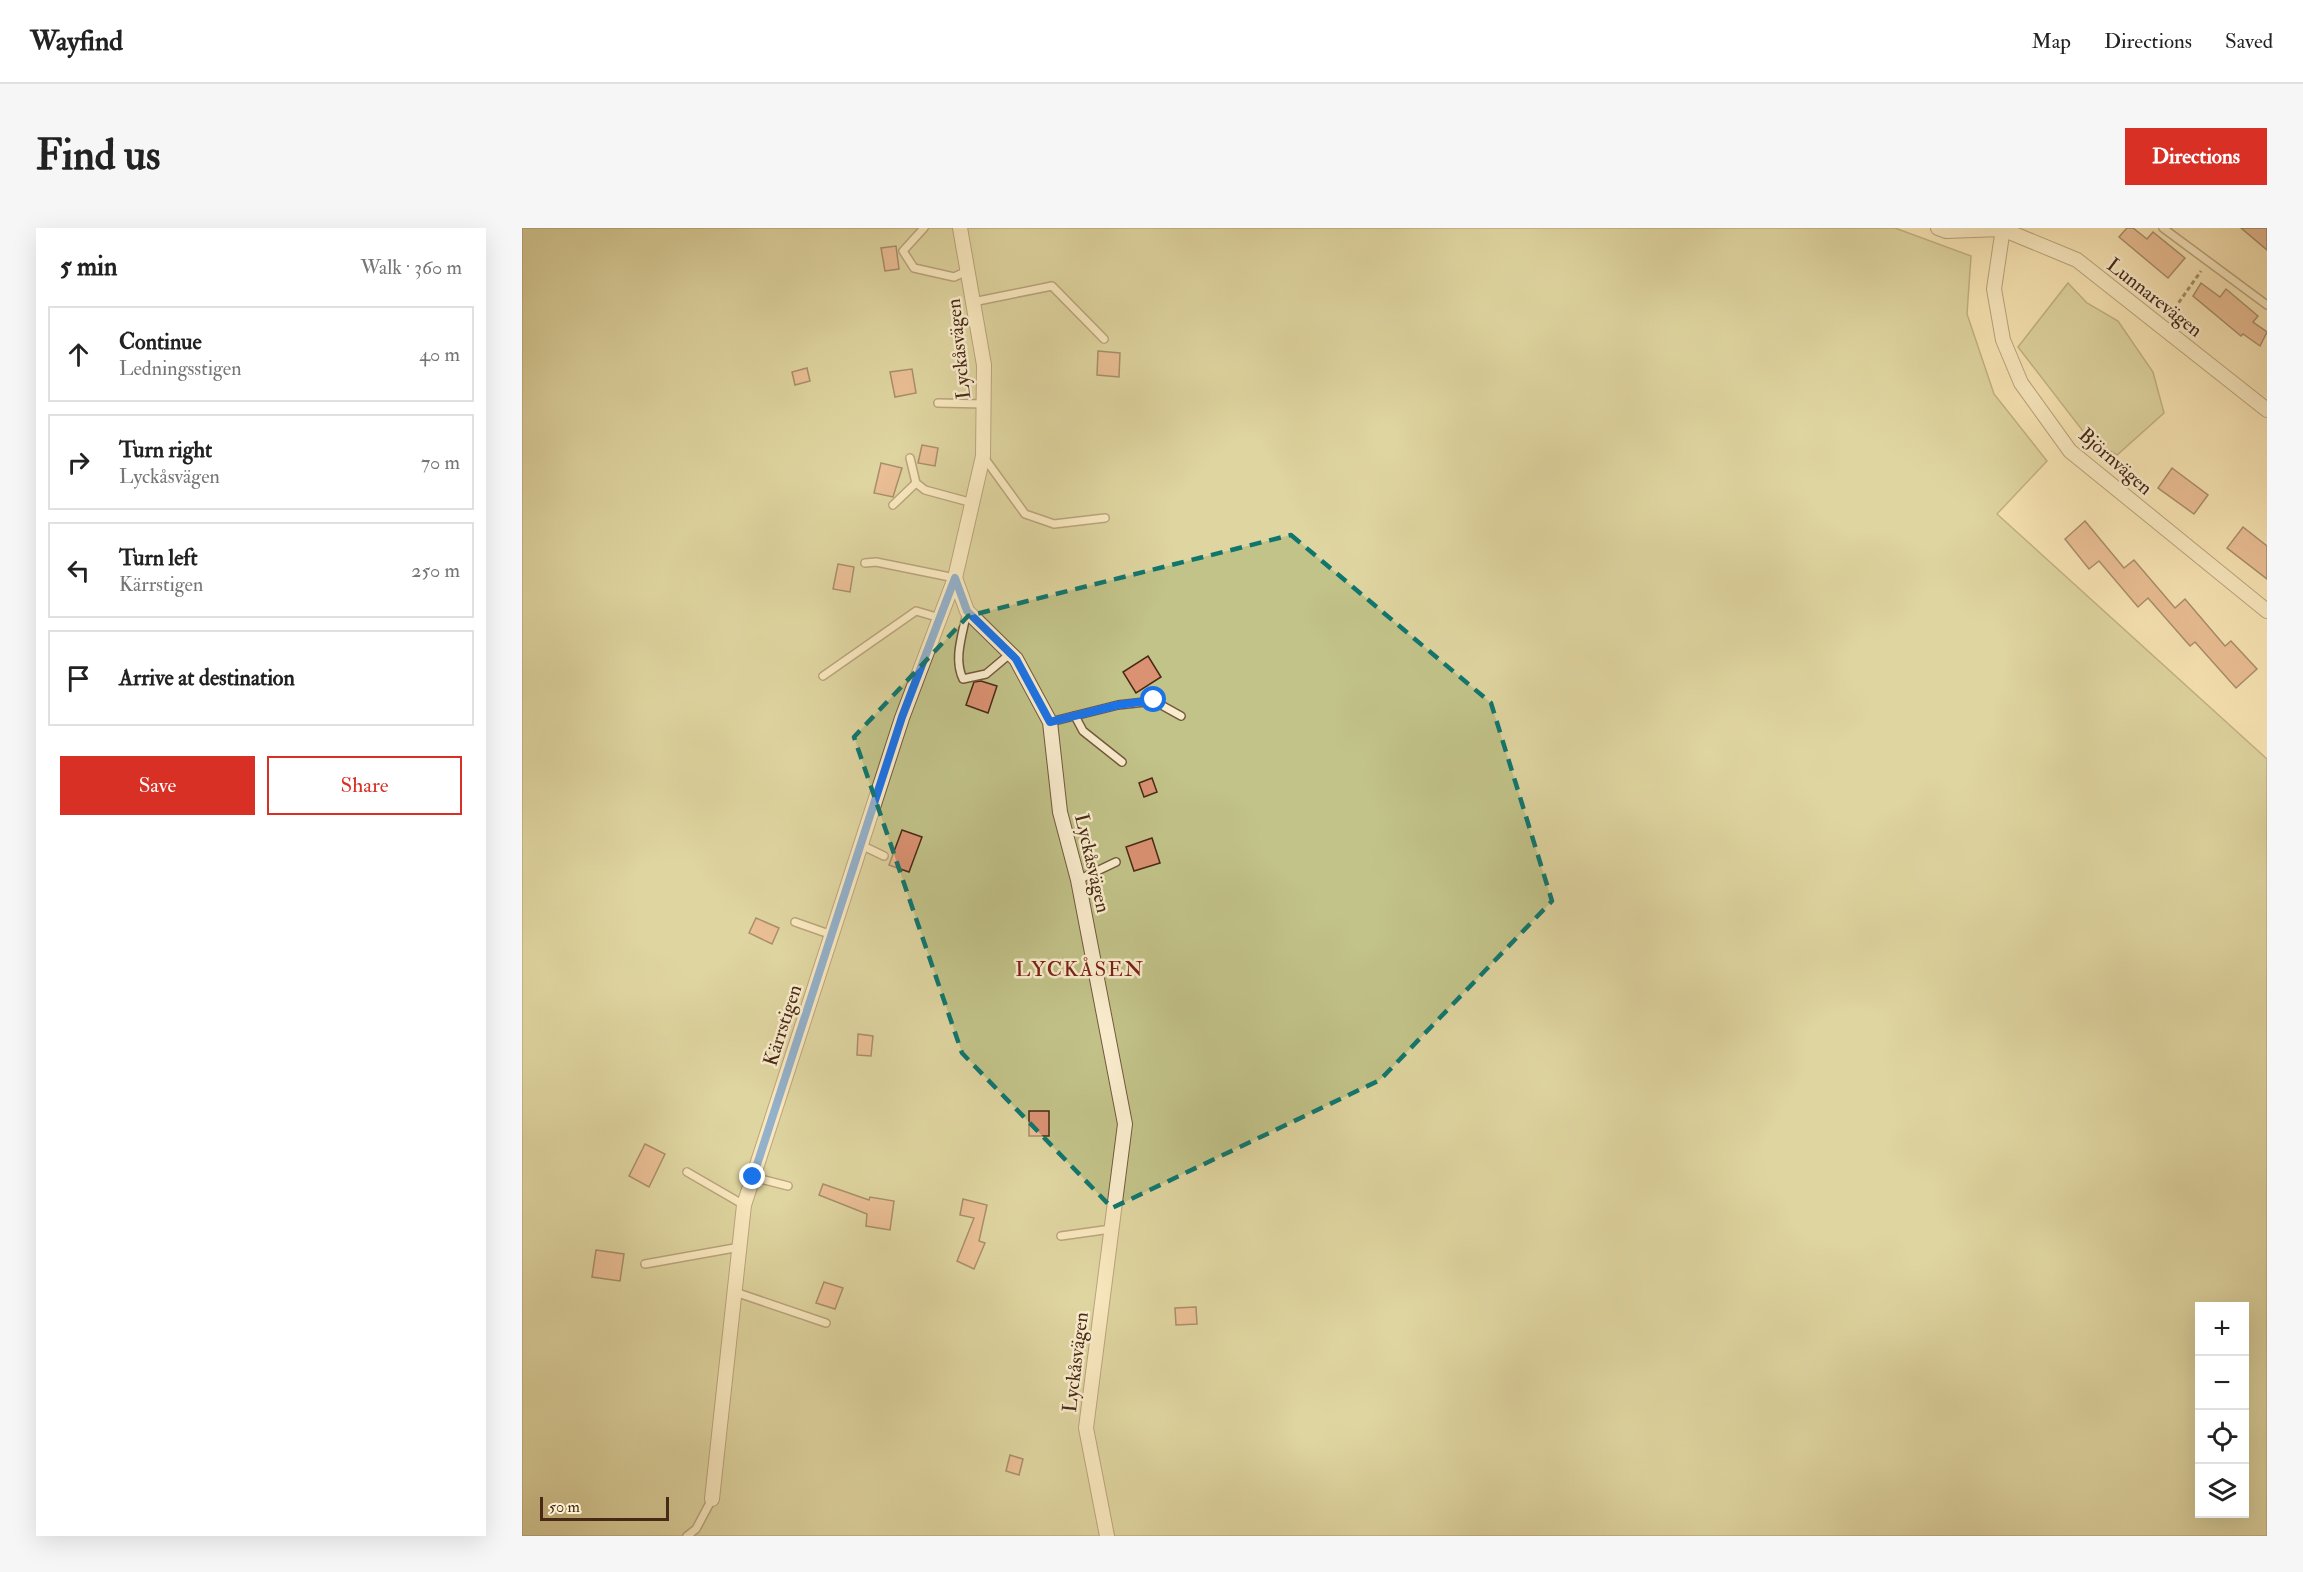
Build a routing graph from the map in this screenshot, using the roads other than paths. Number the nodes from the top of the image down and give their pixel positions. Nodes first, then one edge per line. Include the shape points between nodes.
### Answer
1 (924, 228) edge
2 (960, 228) edge
3 (1938, 228) edge
4 (2002, 228) edge
5 (2163, 228) edge
6 (969, 270) junction
7 (974, 302) junction
8 (2267, 305) edge
9 (1104, 339) dead end
10 (938, 403) dead end
11 (984, 404) junction
12 (2267, 410) edge
13 (984, 456) junction
14 (910, 458) dead end
15 (916, 483) junction
16 (973, 502) junction
17 (893, 505) dead end
18 (1106, 518) dead end
19 (865, 563) dead end
20 (955, 578) junction
21 (967, 611) junction
22 (2267, 611) edge
23 (940, 618) junction
24 (1011, 653) junction
25 (823, 676) dead end
26 (1076, 716) junction
27 (1181, 716) dead end
28 (1050, 722) junction
29 (1122, 762) dead end
30 (861, 845) junction
31 (884, 856) dead end
32 (1116, 862) dead end
33 (1078, 880) junction
34 (795, 922) dead end
35 (832, 935) junction
36 (687, 1172) dead end
37 (753, 1177) junction
38 (789, 1186) dead end
39 (744, 1205) junction
40 (1111, 1229) junction
41 (1061, 1236) dead end
42 (740, 1247) junction
43 (645, 1264) dead end
44 (735, 1292) junction
45 (826, 1323) dead end
46 (712, 1499) joint
47 (687, 1536) edge
48 (1107, 1536) edge

1 - 6 lane via 903,251 914,268 954,277
2 - 6 street, Lyckåsvägen
3 - 4 street, Lunnarevägen
4 - 12 street, Lunnarevägen via 2077,260
4 - 22 street, Björnvägen via 1994,289 2003,340 2021,383 2070,452
5 - 8 lane
6 - 7 street, Lyckåsvägen
7 - 9 lane via 1052,286
7 - 11 street, Lyckåsvägen via 984,365
10 - 11 lane
11 - 13 street, Lyckåsvägen
13 - 16 street, Lyckåsvägen
13 - 18 lane via 1025,514 1054,524
14 - 15 lane
15 - 16 lane via 925,490
15 - 17 lane
16 - 20 street, Lyckåsvägen
19 - 20 lane
20 - 21 street, Lyckåsvägen
20 - 23 street, Kärrstigen
21 - 24 street, Lyckåsvägen
21 - 24 lane via 958,668 963,679 986,674
23 - 25 lane via 916,611
23 - 30 street, Kärrstigen via 902,717
24 - 28 street, Lyckåsvägen
26 - 27 lane via 1154,700
26 - 28 lane
26 - 29 lane via 1083,731
28 - 33 street, Lyckåsvägen via 1060,812
30 - 31 lane
30 - 35 street, Kärrstigen
32 - 33 lane
33 - 40 street, Lyckåsvägen via 1125,1124
34 - 35 lane
35 - 37 street, Kärrstigen
36 - 39 lane
37 - 38 lane
37 - 39 street, Kärrstigen
39 - 42 street, Kärrstigen
40 - 41 lane
40 - 48 street, Lyckåsvägen via 1086,1428
42 - 43 lane
42 - 44 street, Kärrstigen
44 - 45 lane
44 - 46 street, Kärrstigen
46 - 47 lane via 696,1529

